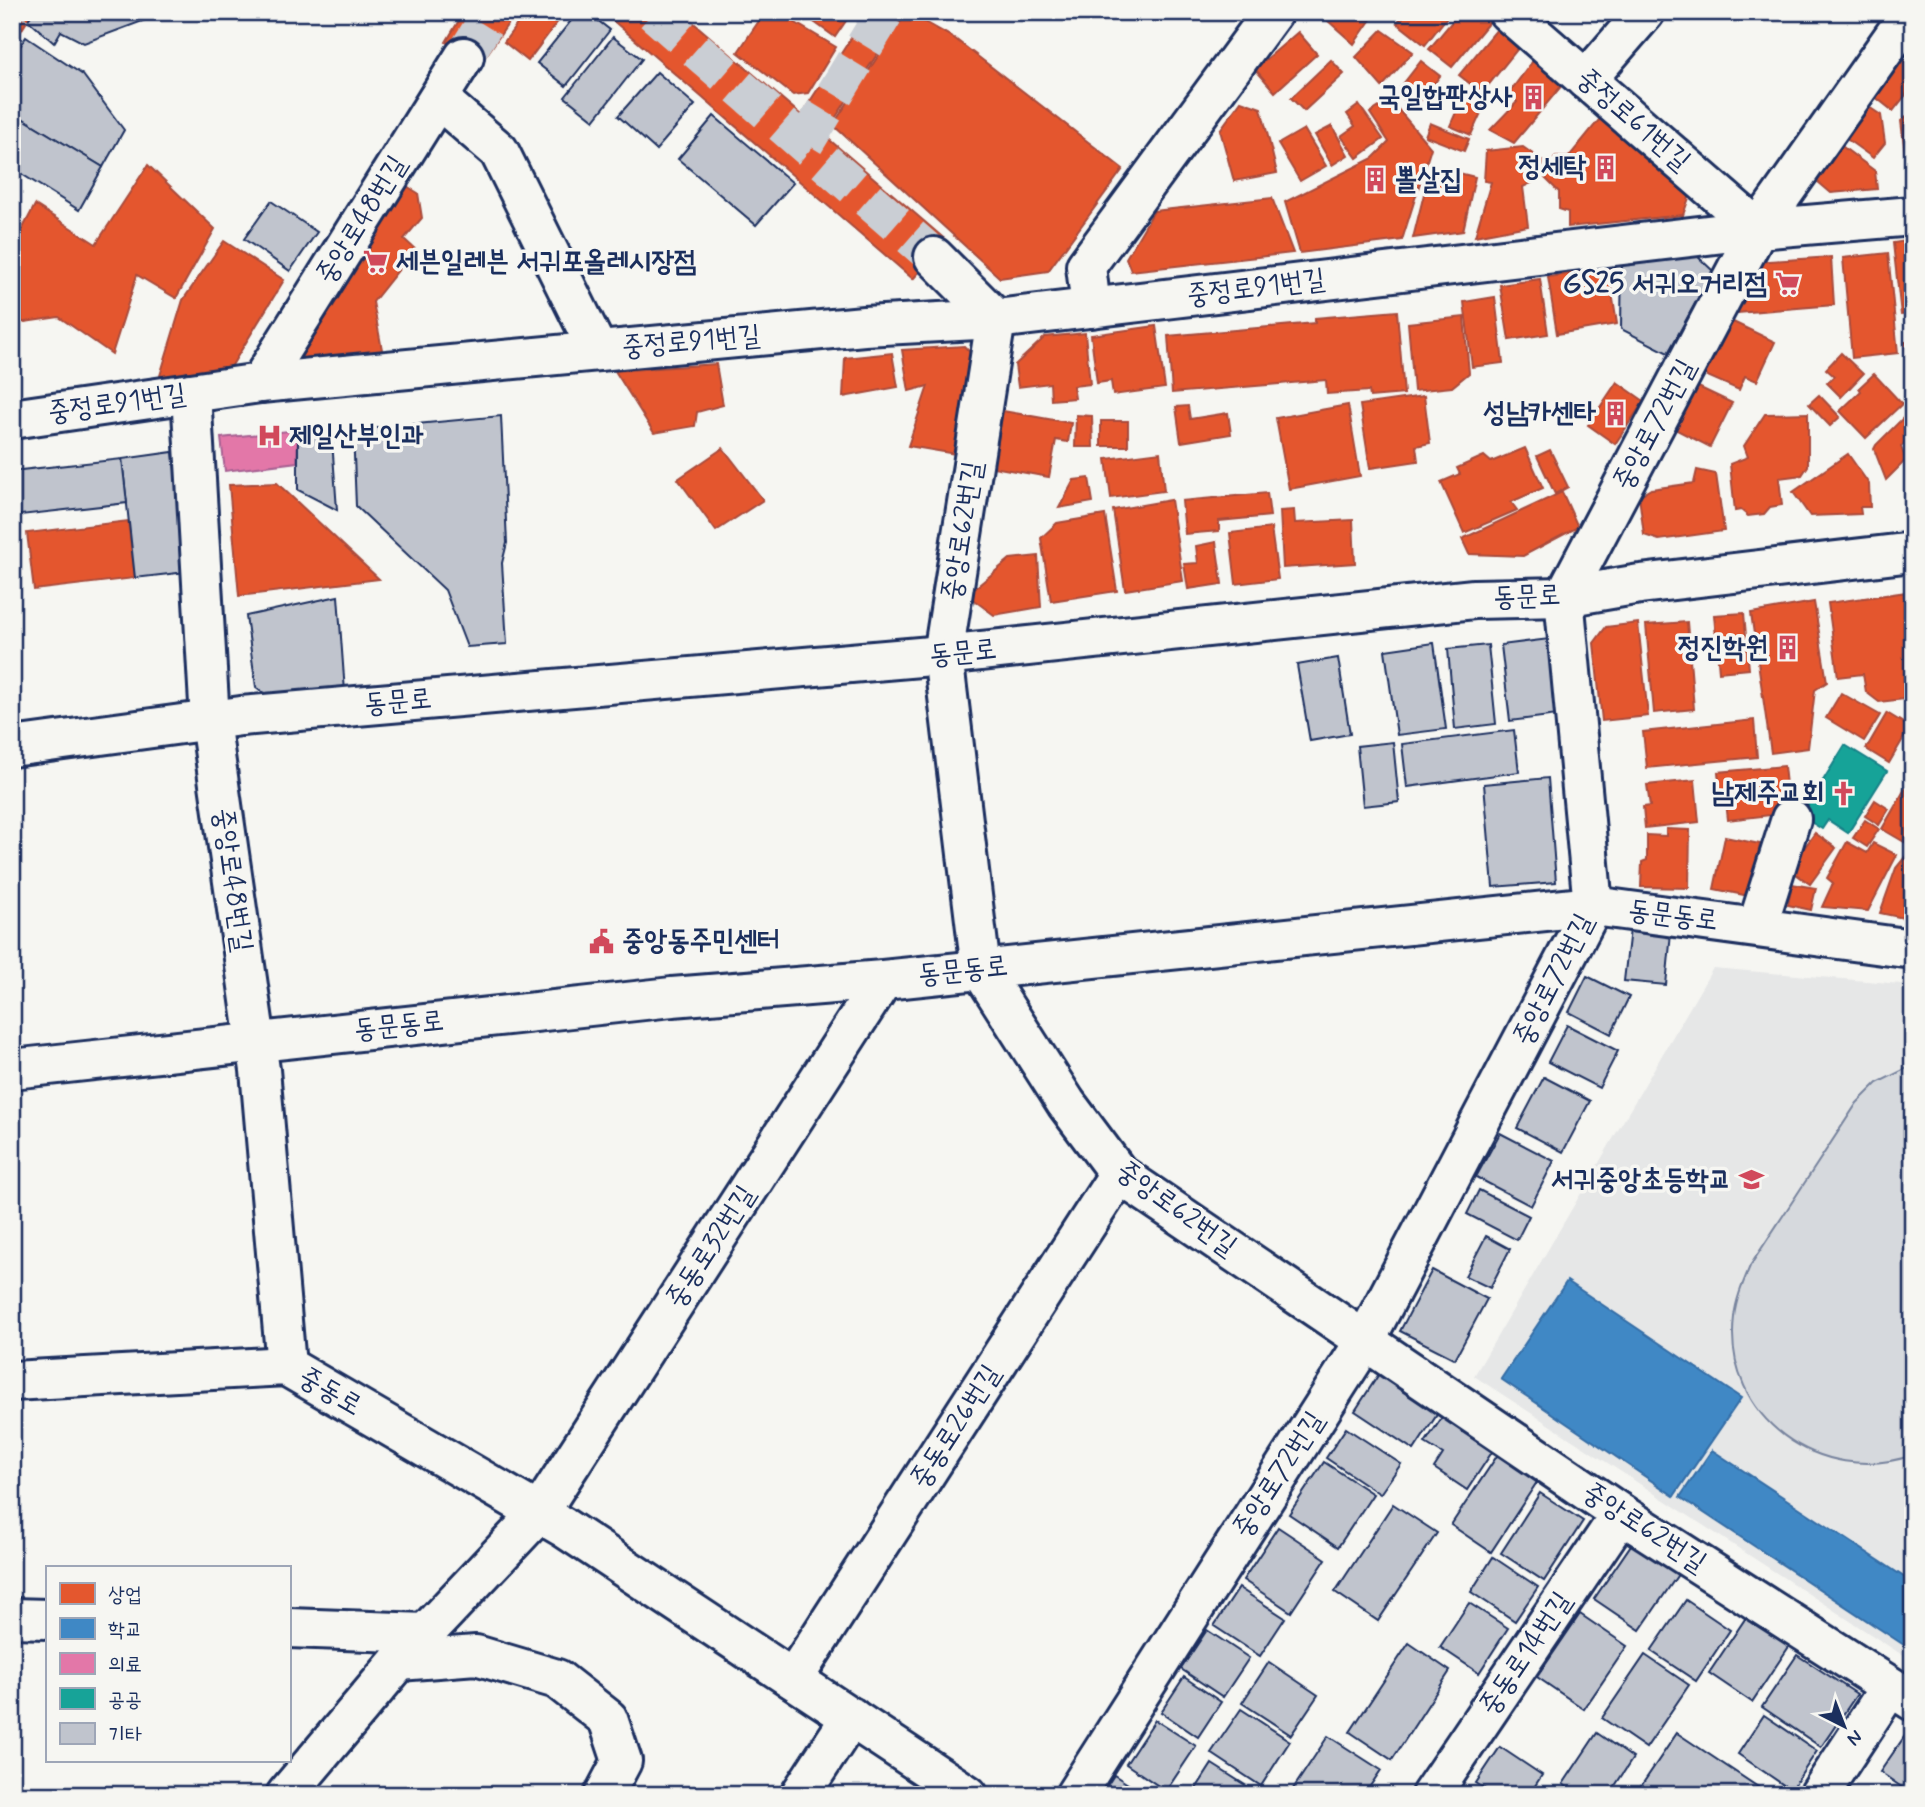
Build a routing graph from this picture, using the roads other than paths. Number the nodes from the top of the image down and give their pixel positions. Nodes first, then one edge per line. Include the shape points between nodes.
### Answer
1 (1273, 12) edge
2 (1508, 12) edge
3 (1645, 12) edge
4 (1909, 13) edge
5 (464, 57) tunnel mouth
6 (1586, 80) junction
7 (436, 101) junction
8 (1913, 216) edge
9 (1758, 229) junction
10 (934, 257) tunnel mouth
11 (1091, 308) junction
12 (996, 319) junction
13 (598, 351) junction
14 (260, 383) junction
15 (191, 393) junction
16 (12, 419) edge
17 (1913, 552) edge
18 (1564, 597) junction
19 (943, 655) junction
20 (210, 721) junction
21 (12, 747) edge
22 (1791, 819) dead end
23 (1593, 906) junction
24 (1757, 928) junction
25 (1913, 948) edge
26 (981, 970) junction
27 (883, 980) junction
28 (255, 1041) junction
29 (12, 1069) edge
30 (1119, 1174) junction
31 (1365, 1340) junction
32 (286, 1366) junction
33 (12, 1381) edge
34 (539, 1513) junction
35 (1621, 1514) junction
36 (12, 1618) edge
37 (46, 1619) edge
38 (290, 1628) edge
39 (425, 1633) junction
40 (399, 1661) junction
41 (793, 1679) junction
42 (1901, 1694) edge
43 (851, 1717) junction
44 (930, 1784) edge
45 (286, 1795) edge
46 (604, 1795) edge
47 (800, 1795) edge
48 (968, 1795) edge
49 (1075, 1795) edge
50 (1431, 1795) edge
51 (1819, 1795) edge

1 - 11 street via 1086,266
2 - 6 street, 중정로61번길
3 - 6 street
4 - 9 street, 중앙로72번길
5 - 7 street, 중앙로48번길
6 - 9 street, 중정로61번길
7 - 13 street, 중정로91번길 via 499,151
7 - 14 street, 중앙로48번길
8 - 9 street, 중정로91번길
9 - 11 street, 중정로91번길
9 - 18 street, 중앙로72번길
10 - 12 street
11 - 12 street, 중정로91번길
12 - 13 street, 중정로91번길 via 864,326
12 - 19 street, 중앙로62번길
13 - 14 street, 중정로91번길
14 - 15 street, 중정로91번길
15 - 16 street, 중정로91번길
15 - 20 street, 중앙로48번길
17 - 18 street, 동문로
18 - 19 street, 동문로 via 1474,598
18 - 23 street, 중앙로72번길
19 - 20 street, 동문로
19 - 26 street, 중앙로62번길
20 - 21 street, 동문로
20 - 28 street, 중앙로48번길
22 - 24 street
23 - 24 street, 동문동로
23 - 26 street, 동문동로
23 - 31 street, 중앙로72번길
24 - 25 street, 동문동로
26 - 27 street, 동문동로
26 - 30 street, 중앙로62번길 via 1066,1103
27 - 28 street, 동문동로
27 - 34 street, 중동로32번길
28 - 29 street, 동문동로
28 - 32 street, 중앙로48번길
30 - 31 street, 중앙로62번길
30 - 41 street, 중동로26번길
31 - 35 street, 중앙로62번길
31 - 49 street, 중앙로72번길
32 - 33 street, 중동로
32 - 34 street, 중동로
34 - 39 street
34 - 41 street, 중동로
35 - 42 street, 중앙로62번길
35 - 50 street, 중동로14번길
36 - 37 street
38 - 39 street
39 - 40 street
40 - 45 street
40 - 46 street via 476,1655 557,1679 608,1719 622,1761
41 - 43 street, 중동로
42 - 51 street
43 - 44 street, 중동로
43 - 47 street
44 - 48 street, 중동로

